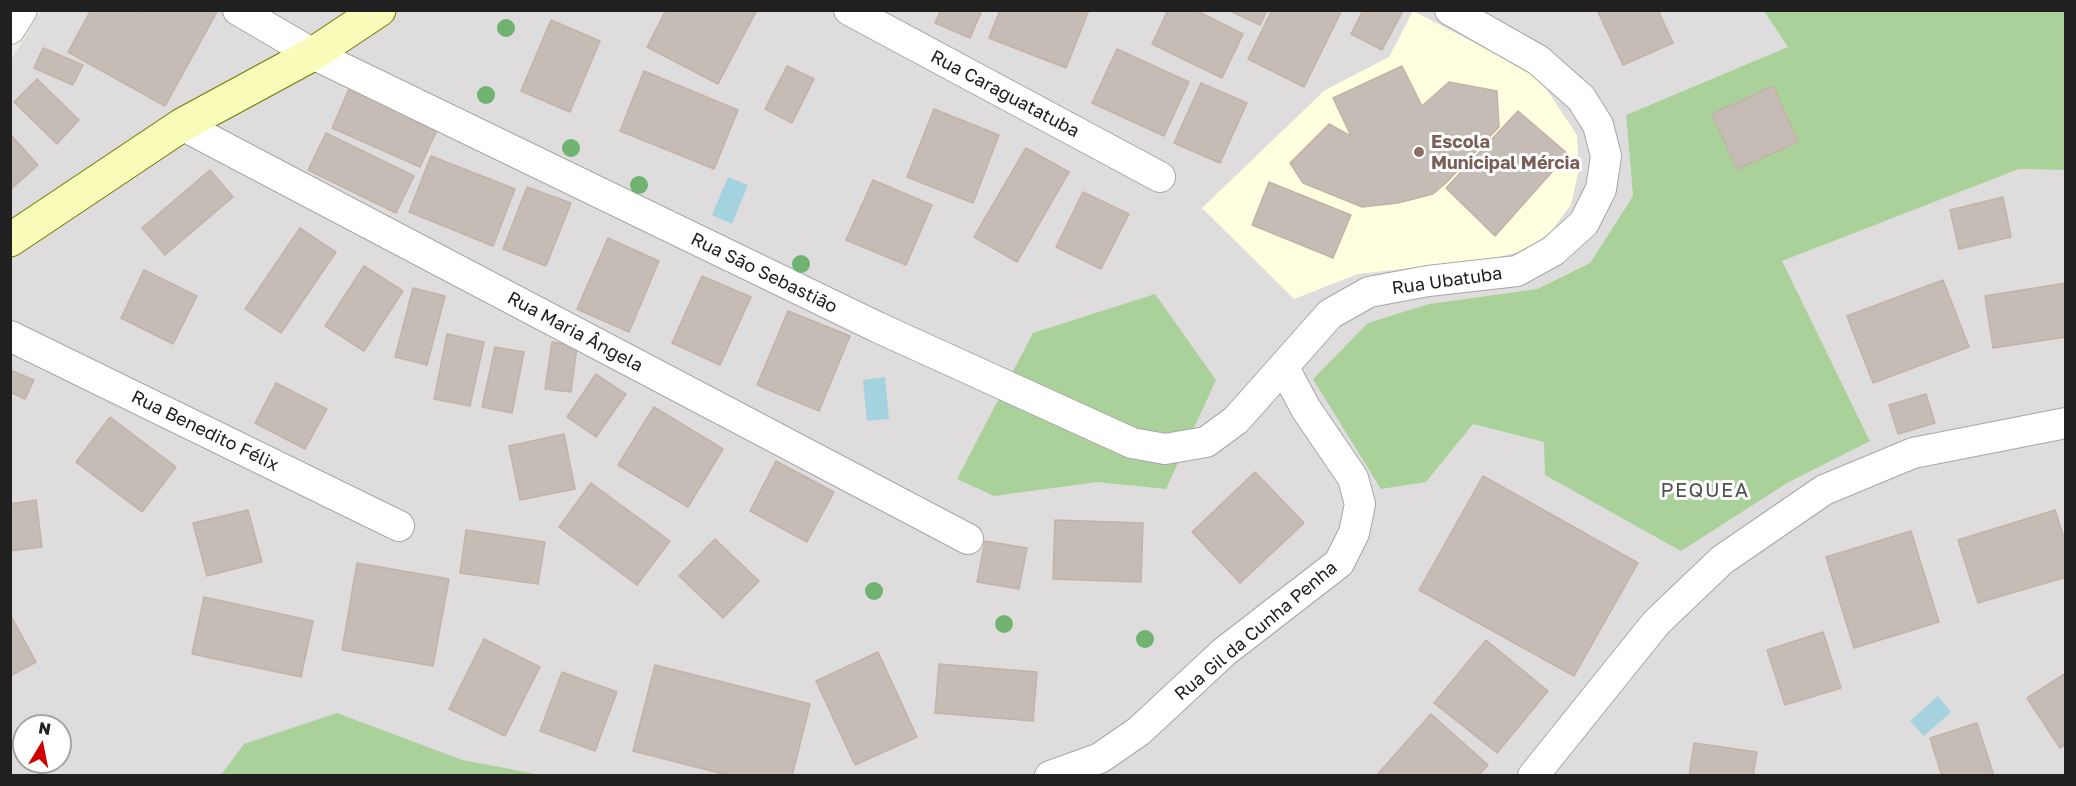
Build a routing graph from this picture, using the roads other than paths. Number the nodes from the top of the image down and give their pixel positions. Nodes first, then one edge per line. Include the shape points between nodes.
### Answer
1 (22, 10) edge
2 (238, 10) edge
3 (379, 10) edge
4 (849, 10) edge
5 (1450, 10) edge
6 (10, 29) edge
7 (313, 54) junction
8 (182, 124) junction
9 (1160, 177) dead end
10 (10, 240) edge
11 (10, 336) edge
12 (1284, 368) junction
13 (2066, 423) edge
14 (399, 526) dead end
15 (968, 539) dead end
16 (1050, 776) edge
17 (1533, 776) edge

1 - 6 street
2 - 7 street, Rua São Sebastião
3 - 7 main road
4 - 9 street, Rua Caraguatatuba
5 - 12 street, Rua Ubatuba via 1538,60 1581,98 1598,125 1606,156 1601,189 1584,223 1552,250 1516,271 1370,292 1330,314
7 - 8 main road
7 - 12 street, Rua São Sebastião via 877,327 1132,443 1166,449 1206,442 1236,420
8 - 10 main road
8 - 15 street, Rua Maria Ângela
11 - 14 street, Rua Benedito Félix
12 - 16 street, Rua Gil da Cunha Penha via 1306,409 1353,478 1360,504 1354,533 1339,563 1224,652 1139,731 1100,758
13 - 17 street via 1914,453 1824,490 1722,560 1656,623

